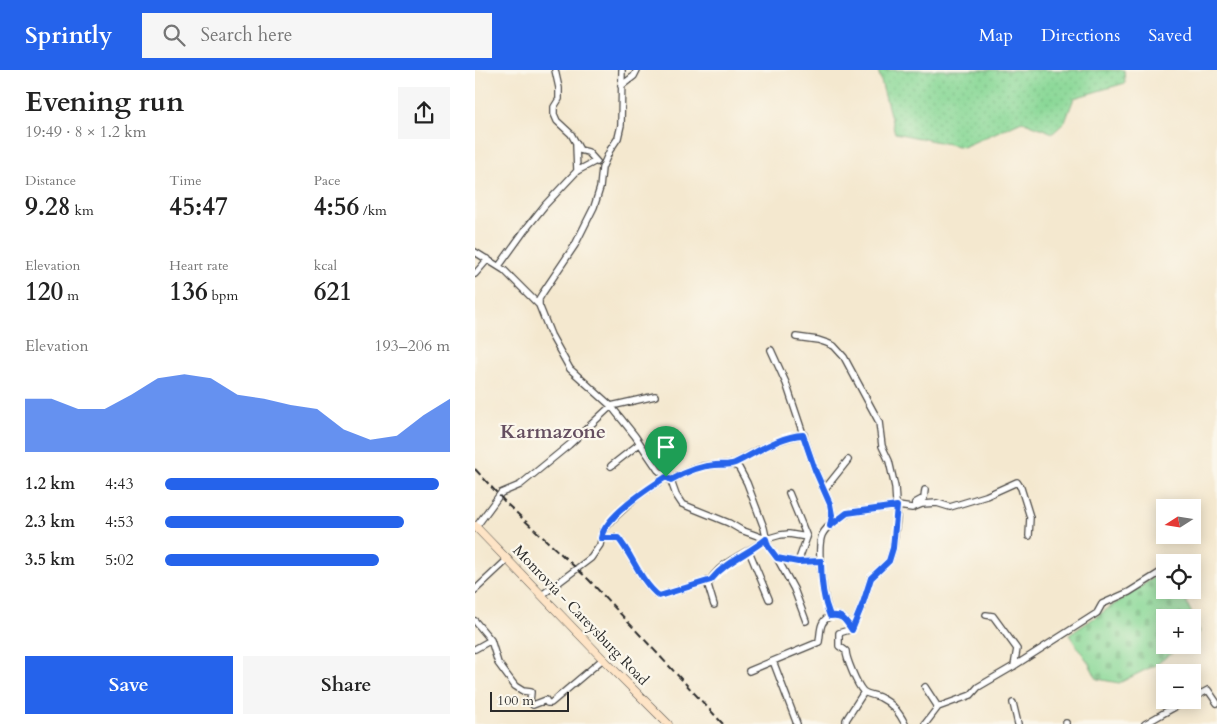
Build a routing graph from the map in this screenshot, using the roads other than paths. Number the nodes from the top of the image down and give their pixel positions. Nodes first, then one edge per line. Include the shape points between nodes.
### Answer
1 (555, 70) edge
2 (622, 70) edge
3 (637, 70) edge
4 (621, 86) junction
5 (576, 145) junction
6 (596, 161) junction
7 (602, 168) junction
8 (577, 170) junction
9 (475, 252) edge
10 (488, 259) junction
11 (499, 266) junction
12 (475, 274) edge
13 (539, 305) junction
14 (796, 337) dead end
15 (771, 350) dead end
16 (655, 396) dead end
17 (611, 406) junction
18 (803, 435) junction
19 (639, 444) junction
20 (848, 460) dead end
21 (733, 464) junction
22 (611, 466) dead end
23 (669, 479) junction
24 (824, 490) junction
25 (925, 490) dead end
26 (789, 493) dead end
27 (897, 506) junction
28 (912, 508) junction
29 (476, 526) edge
30 (830, 526) junction
31 (1029, 536) dead end
32 (807, 537) junction
33 (601, 538) junction
34 (766, 539) junction
35 (749, 552) junction
36 (777, 558) junction
37 (508, 559) junction
38 (821, 561) junction
39 (798, 562) junction
40 (1156, 575) edge
41 (711, 580) junction
42 (475, 590) edge
43 (542, 594) junction
44 (769, 599) dead end
45 (714, 605) dead end
46 (986, 615) dead end
47 (830, 616) junction
48 (475, 621) edge
49 (806, 621) dead end
50 (852, 630) junction
51 (491, 640) junction
52 (475, 649) edge
53 (603, 659) junction
54 (773, 661) junction
55 (1014, 666) junction
56 (749, 671) dead end
57 (925, 687) dead end
58 (863, 692) junction
59 (1201, 694) edge
60 (1013, 703) dead end
61 (1217, 703) edge
62 (938, 708) junction
63 (1170, 709) edge
64 (668, 724) edge
65 (797, 724) edge
66 (845, 724) edge
67 (905, 724) edge
68 (925, 724) edge
69 (1018, 724) edge
70 (1145, 724) edge

1 - 5 street via 559,99 554,114
2 - 4 street
3 - 4 street
4 - 7 street via 618,138
5 - 6 street
5 - 8 street
6 - 7 street
6 - 8 street
7 - 13 street via 590,218 542,294
8 - 11 street via 525,230
9 - 10 street
10 - 11 street
10 - 12 street
11 - 13 street
13 - 17 street via 551,335 571,368
14 - 27 street via 827,343 843,357 879,422
15 - 18 street
16 - 17 street
17 - 19 street
17 - 29 street via 520,485 501,493
18 - 21 street via 772,444
18 - 24 street
19 - 22 street
19 - 23 street
20 - 24 street
21 - 23 street via 703,466
21 - 34 street via 747,483
23 - 33 street via 624,508 603,531
23 - 34 street via 682,504
24 - 30 street via 832,515
25 - 28 street via 924,498
26 - 32 street
27 - 28 street
27 - 30 street via 847,513
27 - 50 street via 889,561 871,578
28 - 31 street via 937,503 950,507 1017,482 1030,517
29 - 37 main road, Monrovia - Careysburg Road
30 - 38 street via 823,532 819,544
32 - 34 street via 780,534
32 - 39 street
33 - 41 street via 618,538 652,591 659,596
33 - 43 street via 597,552 591,558
34 - 35 street
34 - 36 street
35 - 41 street via 737,556
35 - 44 street
36 - 39 street
36 - 49 street
37 - 42 street
37 - 43 main road, Monrovia - Careysburg Road
38 - 39 street
38 - 47 street
40 - 55 street via 1102,604 1097,613
41 - 45 street via 708,586
43 - 53 main road, Monrovia - Careysburg Road
46 - 55 street via 993,616 1015,645
47 - 50 street via 841,616
47 - 54 street via 821,624 819,642
48 - 51 street
50 - 58 street via 839,633 839,646 846,650 846,657
51 - 52 street
51 - 53 street via 502,669 519,690 531,692 530,702 533,705 546,700 551,703
53 - 64 main road, Monrovia - Careysburg Road
54 - 56 street
54 - 65 street
55 - 62 street via 978,687 971,695
57 - 62 street
58 - 66 street
58 - 67 street via 882,698 899,713
59 - 61 street via 1208,690
60 - 69 street
62 - 68 street
63 - 70 street

